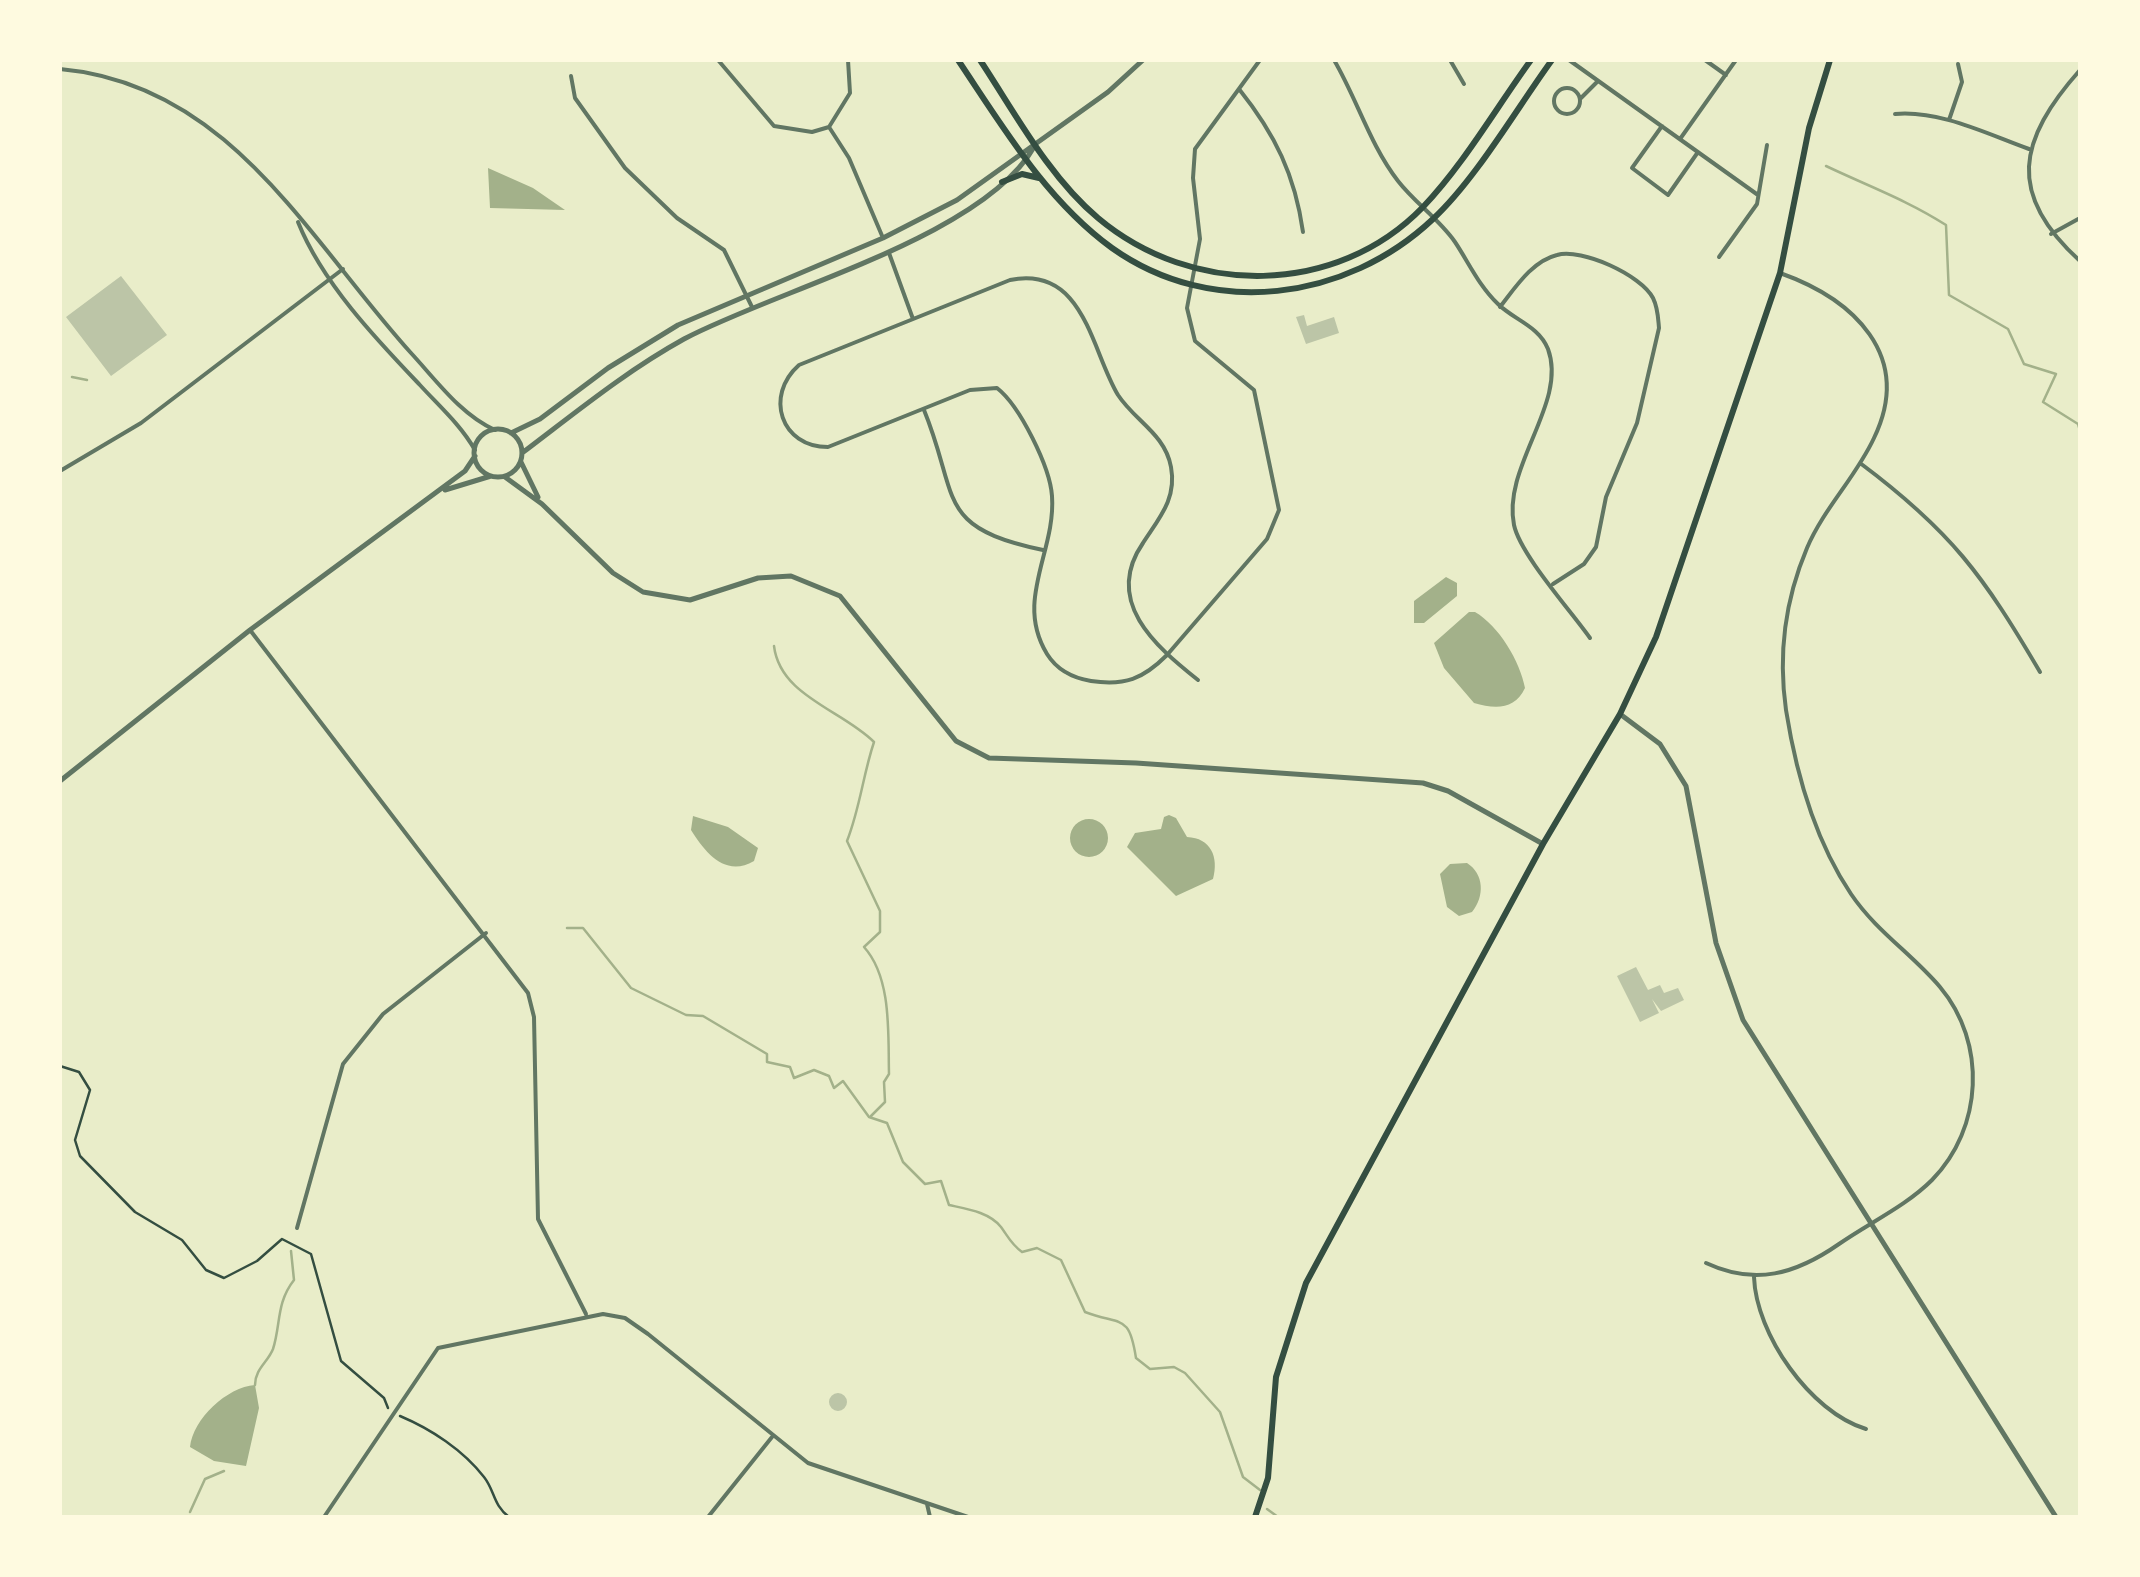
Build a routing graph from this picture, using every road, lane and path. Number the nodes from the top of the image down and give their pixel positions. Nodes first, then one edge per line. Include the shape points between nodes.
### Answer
1 (718, 60) edge
2 (848, 60) edge
3 (958, 60) edge
4 (980, 60) edge
5 (1143, 60) edge
6 (1260, 60) edge
7 (1334, 60) edge
8 (1450, 60) edge
9 (1531, 60) edge
10 (1552, 60) edge
11 (1569, 60) edge
12 (1706, 60) edge
13 (1736, 60) edge
14 (1830, 60) edge
15 (1958, 64) dead end
16 (60, 68) edge
17 (2080, 70) edge
18 (1726, 75) junction
19 (571, 76) dead end
20 (1598, 81) junction
21 (1464, 84) dead end
22 (1239, 88) junction
23 (1581, 98) junction
24 (1894, 114) dead end
25 (1949, 120) junction
26 (1662, 126) junction
27 (829, 127) junction
28 (1680, 139) junction
29 (1036, 143) junction
30 (1767, 145) dead end
31 (2029, 149) junction
32 (1020, 152) junction
33 (1698, 152) junction
34 (1026, 161) junction
35 (1042, 179) junction
36 (1002, 182) junction
37 (1758, 194) junction
38 (1423, 207) junction
39 (297, 217) junction
40 (1434, 218) junction
41 (2080, 218) edge
42 (1303, 232) dead end
43 (2050, 234) junction
44 (883, 238) junction
45 (889, 252) junction
46 (1719, 258) dead end
47 (2080, 261) edge
48 (343, 268) junction
49 (1194, 269) junction
50 (1780, 274) junction
51 (331, 278) junction
52 (1191, 284) junction
53 (746, 294) junction
54 (1500, 307) junction
55 (752, 308) junction
56 (913, 318) junction
57 (924, 410) junction
58 (495, 430) junction
59 (511, 433) junction
60 (475, 453) junction
61 (521, 456) junction
62 (1860, 463) junction
63 (60, 471) edge
64 (491, 476) junction
65 (504, 477) junction
66 (437, 493) junction
67 (542, 504) junction
68 (1043, 550) junction
69 (1552, 584) junction
70 (250, 630) junction
71 (1590, 638) dead end
72 (1167, 655) junction
73 (2040, 672) dead end
74 (1198, 680) dead end
75 (1620, 714) junction
76 (60, 781) edge
77 (1543, 844) junction
78 (486, 933) junction
79 (60, 1066) edge
80 (1868, 1224) junction
81 (296, 1228) dead end
82 (1706, 1263) dead end
83 (1754, 1277) junction
84 (586, 1315) junction
85 (388, 1410) dead end
86 (394, 1413) dead end
87 (1866, 1429) dead end
88 (772, 1437) junction
89 (927, 1504) junction
90 (324, 1517) edge
91 (508, 1517) edge
92 (708, 1517) edge
93 (930, 1517) edge
94 (968, 1517) edge
95 (1255, 1517) edge
96 (2056, 1517) edge

1 - 27 street via 774,126 812,132
2 - 27 street via 850,93
3 - 32 main road
4 - 29 main road
5 - 29 street
6 - 22 street
7 - 38 street via 1384,162
8 - 21 street
9 - 38 main road
10 - 40 main road
11 - 20 street
12 - 18 street
13 - 18 street
14 - 50 main road
15 - 25 street via 1962,82
16 - 39 street via 142,86 200,118 252,163
17 - 31 street via 2047,110
18 - 28 street
19 - 53 street via 576,98 625,168 676,218 724,250
20 - 23 street
20 - 26 street
22 - 42 street via 1280,146
22 - 49 street via 1195,149 1201,221
23 - 23 street via 1564,88 1554,105 1571,115
24 - 25 street
25 - 31 street
26 - 28 street
26 - 33 street via 1632,168 1668,195
27 - 44 street
28 - 33 street
29 - 32 street
29 - 34 street
29 - 49 main road via 1099,220 1143,250
30 - 37 street
31 - 43 street via 2030,191
32 - 34 main road
32 - 44 street via 957,200
33 - 37 street
34 - 35 main road
34 - 36 street
35 - 36 main road via 1022,174
35 - 52 main road via 1113,248
36 - 45 street
37 - 46 street
38 - 40 street
38 - 49 main road via 1351,257 1306,272 1252,278
39 - 48 street
39 - 51 street
40 - 52 main road via 1356,271 1311,288 1268,295
40 - 54 street
41 - 43 street
43 - 47 street
44 - 53 street
45 - 55 street
45 - 56 street
48 - 51 street
48 - 58 street via 428,372 476,422
49 - 52 street
50 - 62 street via 1842,302 1874,342 1885,398
50 - 75 main road via 1673,590
51 - 60 street via 464,431
51 - 63 street via 141,423
52 - 72 street via 1187,308 1195,340 1254,390 1279,510 1267,539
53 - 55 street
53 - 59 street via 644,344
54 - 69 street via 1542,338 1552,365 1513,513 1519,540
54 - 69 street via 1544,261 1570,253 1636,280 1658,312 1636,423 1606,496 1596,547 1584,564
55 - 61 street via 652,358
56 - 57 street via 800,365 784,381 779,406 791,434 816,447
56 - 72 street via 1022,278 1047,282 1078,305 1116,390 1156,435 1171,467 1170,502 1140,546 1129,586 1142,629
57 - 68 street via 959,512 990,537
57 - 68 street via 983,387 1009,397 1052,494
58 - 59 street
58 - 60 street via 482,436
59 - 61 street
60 - 64 street
60 - 66 street via 465,471
61 - 65 street
61 - 67 street
62 - 73 street via 1958,547
62 - 80 street via 1808,544 1792,585 1783,636 1788,722 1831,860 1870,919 1953,1005 1974,1072 1968,1121 1953,1154 1918,1192
64 - 65 street
64 - 66 street
65 - 67 street
66 - 70 street
67 - 77 street via 613,572 659,597 705,597 774,576 806,580 840,596 956,741 989,758 1423,783
68 - 72 street via 1032,612 1052,662 1078,679 1122,683 1137,680
69 - 71 street
70 - 76 street
70 - 78 street
72 - 74 street
75 - 77 main road
75 - 80 street via 1660,744 1681,773 1716,943 1743,1020
77 - 95 main road via 1306,1283 1276,1378 1268,1478
78 - 81 street via 383,1014 343,1064
78 - 84 street via 532,1004 538,1219
79 - 85 path via 79,1072 90,1090 75,1140 80,1156 135,1212 182,1240 206,1270 224,1278 235,1274 282,1239 312,1254 341,1362 384,1398
80 - 83 street via 1800,1267
80 - 96 street
82 - 83 street
83 - 87 street via 1760,1321 1784,1362 1846,1423
84 - 88 street via 626,1318
84 - 90 street via 438,1348
86 - 91 path via 430,1430 474,1468
88 - 89 street via 824,1472
88 - 92 street
89 - 93 street
89 - 94 street

